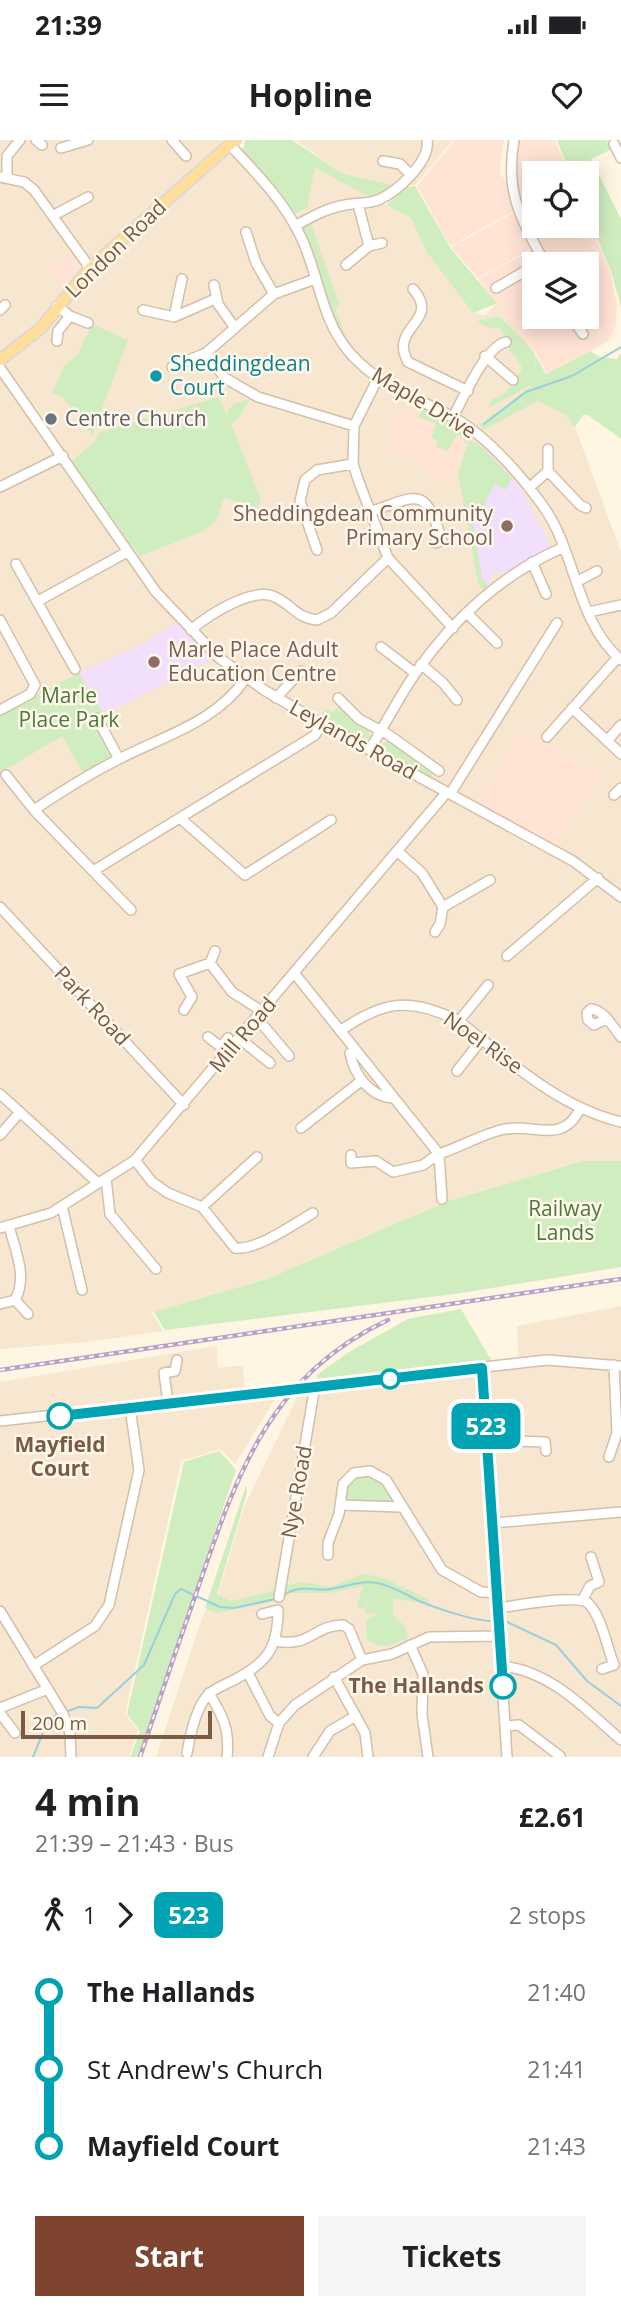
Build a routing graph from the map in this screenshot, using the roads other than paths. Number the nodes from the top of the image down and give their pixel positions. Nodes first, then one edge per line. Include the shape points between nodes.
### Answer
1 (20, 140) edge
2 (88, 140) edge
3 (172, 140) edge
4 (427, 140) edge
5 (514, 140) edge
6 (232, 143) edge
7 (614, 144) dead end
8 (61, 148) dead end
9 (186, 156) dead end
10 (621, 158) edge
11 (383, 161) dead end
12 (410, 174) junction
13 (4, 177) edge
14 (89, 197) dead end
15 (358, 204) junction
16 (54, 215) junction
17 (295, 226) junction
18 (246, 232) dead end
19 (382, 243) dead end
20 (369, 246) junction
21 (535, 252) edge
22 (346, 265) dead end
23 (90, 268) junction
24 (522, 274) edge
25 (315, 279) junction
26 (178, 282) dead end
27 (214, 285) dead end
28 (496, 288) dead end
29 (412, 289) dead end
30 (274, 294) junction
31 (215, 299) junction
32 (57, 306) junction
33 (143, 310) dead end
34 (70, 316) junction
35 (174, 317) junction
36 (88, 323) dead end
37 (235, 328) junction
38 (579, 329) edge
39 (583, 334) dead end
40 (57, 341) dead end
41 (506, 342) dead end
42 (206, 353) junction
43 (485, 356) junction
44 (0, 360) edge
45 (172, 367) dead end
46 (0, 368) edge
47 (377, 380) junction
48 (513, 380) dead end
49 (468, 391) junction
50 (453, 417) junction
51 (354, 426) junction
52 (548, 449) dead end
53 (62, 456) junction
54 (354, 464) junction
55 (548, 471) junction
56 (0, 487) edge
57 (529, 488) junction
58 (586, 508) dead end
59 (370, 512) junction
60 (435, 543) dead end
61 (562, 548) junction
62 (317, 550) dead end
63 (127, 552) junction
64 (388, 558) junction
65 (532, 562) junction
66 (16, 564) dead end
67 (597, 571) dead end
68 (578, 581) junction
69 (546, 594) dead end
70 (38, 601) junction
71 (621, 605) edge
72 (589, 612) junction
73 (468, 614) junction
74 (0, 620) edge
75 (557, 623) dead end
76 (453, 628) junction
77 (191, 630) junction
78 (497, 643) dead end
79 (381, 648) dead end
80 (620, 658) edge
81 (421, 664) junction
82 (75, 669) dead end
83 (301, 671) dead end
84 (415, 673) junction
85 (246, 678) junction
86 (276, 698) junction
87 (338, 698) dead end
88 (457, 700) dead end
89 (572, 708) junction
90 (0, 710) edge
91 (97, 718) dead end
92 (322, 724) junction
93 (621, 725) edge
94 (381, 732) junction
95 (547, 737) dead end
96 (607, 741) junction
97 (370, 749) junction
98 (621, 754) edge
99 (119, 759) junction
100 (439, 771) dead end
101 (6, 775) dead end
102 (448, 793) junction
103 (34, 810) junction
104 (180, 818) junction
105 (331, 820) dead end
106 (397, 851) junction
107 (93, 871) junction
108 (598, 878) junction
109 (491, 880) dead end
110 (621, 897) edge
111 (0, 906) edge
112 (443, 907) junction
113 (131, 910) dead end
114 (435, 932) dead end
115 (215, 951) dead end
116 (507, 956) dead end
117 (210, 963) junction
118 (295, 974) junction
119 (488, 985) dead end
120 (184, 1010) dead end
121 (260, 1015) junction
122 (606, 1018) dead end
123 (459, 1021) junction
124 (340, 1031) junction
125 (208, 1037) dead end
126 (621, 1037) edge
127 (228, 1038) dead end
128 (240, 1040) junction
129 (482, 1040) junction
130 (354, 1049) junction
131 (225, 1050) junction
132 (289, 1056) dead end
133 (270, 1063) dead end
134 (457, 1071) dead end
135 (361, 1081) junction
136 (0, 1094) edge
137 (392, 1098) junction
138 (184, 1105) junction
139 (580, 1109) junction
140 (20, 1112) junction
141 (621, 1122) edge
142 (301, 1128) dead end
143 (0, 1135) edge
144 (438, 1154) junction
145 (351, 1155) dead end
146 (257, 1157) dead end
147 (135, 1160) junction
148 (102, 1180) junction
149 (442, 1199) dead end
150 (62, 1206) junction
151 (202, 1207) junction
152 (313, 1213) dead end
153 (4, 1227) edge
154 (156, 1269) dead end
155 (82, 1290) dead end
156 (15, 1300) junction
157 (0, 1304) edge
158 (28, 1314) dead end
159 (177, 1360) dead end
160 (617, 1366) edge
161 (482, 1368) junction
162 (315, 1386) junction
163 (168, 1403) junction
164 (130, 1408) junction
165 (0, 1422) edge
166 (487, 1440) junction
167 (546, 1451) dead end
168 (609, 1457) dead end
169 (341, 1505) junction
170 (401, 1507) junction
171 (621, 1512) edge
172 (493, 1523) junction
173 (328, 1555) dead end
174 (591, 1557) dead end
175 (497, 1593) junction
176 (583, 1599) junction
177 (281, 1603) junction
178 (498, 1608) junction
179 (0, 1611) edge
180 (262, 1614) dead end
181 (500, 1636) junction
182 (276, 1641) junction
183 (410, 1645) junction
184 (362, 1660) junction
185 (33, 1665) junction
186 (502, 1666) junction
187 (602, 1669) dead end
188 (248, 1673) junction
189 (334, 1677) junction
190 (48, 1689) junction
191 (209, 1693) junction
192 (0, 1710) edge
193 (356, 1716) junction
194 (279, 1723) junction
195 (506, 1726) junction
196 (15, 1733) dead end
197 (621, 1740) edge
198 (187, 1753) dead end
199 (560, 1755) edge
200 (71, 1757) edge
201 (228, 1757) edge
202 (268, 1757) edge
203 (313, 1757) edge
204 (368, 1757) edge
205 (428, 1757) edge
206 (507, 1757) edge

1 - 13 street via 7,156
2 - 8 street
3 - 9 street
4 - 12 street via 428,152
5 - 21 street via 509,173 512,196
6 - 17 street, Maple Drive
6 - 23 main road, London Road
7 - 10 street
11 - 12 street via 400,164
12 - 15 street via 387,195
13 - 16 street via 24,182
14 - 16 street
15 - 17 street via 333,208
15 - 20 street
16 - 23 street
17 - 25 street, Maple Drive
18 - 30 street via 256,263
19 - 20 street
20 - 22 street
23 - 32 main road, London Road
24 - 28 street
25 - 30 street
25 - 47 street, Maple Drive via 337,337
26 - 35 street
27 - 31 street
29 - 49 street via 424,308 403,341 408,362
30 - 37 street
31 - 35 street
31 - 37 street
32 - 34 street
32 - 44 main road, London Road via 41,328
33 - 35 street
34 - 36 street
34 - 40 street via 58,331
37 - 42 street
38 - 39 street
41 - 43 street
42 - 45 street
42 - 51 street via 225,378 258,397
43 - 48 street
43 - 49 street
46 - 53 street, Leylands Road
47 - 50 street, Maple Drive
47 - 51 street
49 - 50 street
50 - 57 street, Maple Drive via 486,442
51 - 54 street
52 - 55 street
53 - 56 street
53 - 63 street, Leylands Road
54 - 59 street
54 - 62 street via 317,470 305,480 300,501
55 - 57 street
55 - 58 street
57 - 61 street, Maple Drive via 560,534
59 - 60 street via 412,498 423,500 433,510 442,541
59 - 64 street
61 - 65 street
61 - 68 street, Maple Drive
63 - 70 street
63 - 77 street, Leylands Road
64 - 76 street
64 - 77 street via 331,613 317,620 298,615 266,594 209,614
65 - 69 street
65 - 73 street via 502,581
66 - 70 street
67 - 68 street
68 - 72 street, Maple Drive
70 - 82 street
71 - 72 street
72 - 80 street, Maple Drive
73 - 76 street
73 - 78 street
74 - 90 street via 35,685 30,694
75 - 102 street, Mill Road
76 - 81 street
77 - 85 street, Leylands Road
79 - 84 street
80 - 89 street
81 - 84 street
81 - 88 street
83 - 86 street
84 - 94 street
85 - 86 street, Leylands Road
85 - 99 street via 227,702 208,716
86 - 92 street, Leylands Road
87 - 94 street
89 - 95 street
89 - 96 street
91 - 99 street
92 - 97 street, Leylands Road
92 - 104 street via 315,735
93 - 96 street
94 - 97 street
94 - 100 street
96 - 98 street
97 - 102 street, Leylands Road
99 - 103 street
101 - 103 street
102 - 106 street, Mill Road
102 - 108 street, Leylands Road
103 - 107 street
104 - 105 street via 245,875
104 - 107 street
106 - 112 street via 422,873
106 - 118 street, Mill Road
107 - 113 street
108 - 110 street, Leylands Road
108 - 116 street
109 - 112 street
111 - 138 street, Park Road
112 - 114 street
115 - 117 street
117 - 120 street via 177,972 192,997
117 - 121 street via 232,992
118 - 121 street, Mill Road
118 - 124 street
119 - 123 street
121 - 128 street, Mill Road
121 - 132 street
122 - 126 street
123 - 124 street, Noel Rise via 418,1005 397,1004 376,1009
123 - 129 street, Noel Rise
124 - 130 street
125 - 131 street
127 - 131 street
128 - 131 street, Mill Road
128 - 133 street
129 - 134 street
129 - 139 street, Noel Rise
130 - 135 street via 350,1053
130 - 137 street
131 - 138 street, Mill Road
135 - 137 street via 377,1094
135 - 142 street
136 - 140 street
137 - 144 street
138 - 147 street, Mill Road
139 - 141 street, Noel Rise
139 - 144 street via 567,1126 554,1131 501,1130
140 - 143 street
140 - 148 street
144 - 145 street via 423,1165 393,1171 376,1161 351,1163
144 - 149 street
146 - 151 street
147 - 148 street, Mill Road
147 - 151 street via 152,1182
148 - 150 street, Mill Road
148 - 154 street via 110,1214
150 - 153 street, Mill Road
150 - 155 street
151 - 152 street via 228,1244 237,1249
153 - 156 street via 22,1279
156 - 157 street
156 - 158 street
159 - 163 street via 175,1371 161,1373
160 - 161 street via 547,1360
160 - 168 street via 617,1433
161 - 162 street
161 - 166 street
162 - 163 street
162 - 177 street, Nye Road
163 - 164 street
164 - 165 street
164 - 185 street via 139,1470 108,1605 95,1626
166 - 167 street via 545,1442
166 - 172 street
169 - 170 street
169 - 170 street via 340,1492 348,1477 370,1471 386,1480
169 - 173 street
170 - 175 street via 442,1570 481,1592
171 - 172 street
172 - 175 street
174 - 176 street via 599,1582 590,1586
175 - 178 street
176 - 178 street
176 - 187 street via 593,1610 614,1665
177 - 180 street
177 - 182 street, Nye Road
178 - 181 street
179 - 185 street
181 - 183 street via 429,1637
181 - 186 street
182 - 184 street via 299,1643 342,1625 349,1629
182 - 188 street
183 - 184 street
183 - 205 street via 423,1674
184 - 189 street
185 - 190 street
186 - 195 street
186 - 197 street via 547,1678
188 - 191 street
188 - 194 street via 270,1716
189 - 193 street
189 - 194 street via 295,1704
190 - 192 street
190 - 200 street via 64,1714
191 - 198 street
191 - 201 street via 230,1735
192 - 196 street
193 - 203 street via 330,1731
193 - 204 street via 365,1733
194 - 202 street
195 - 199 street via 519,1725
195 - 206 street

